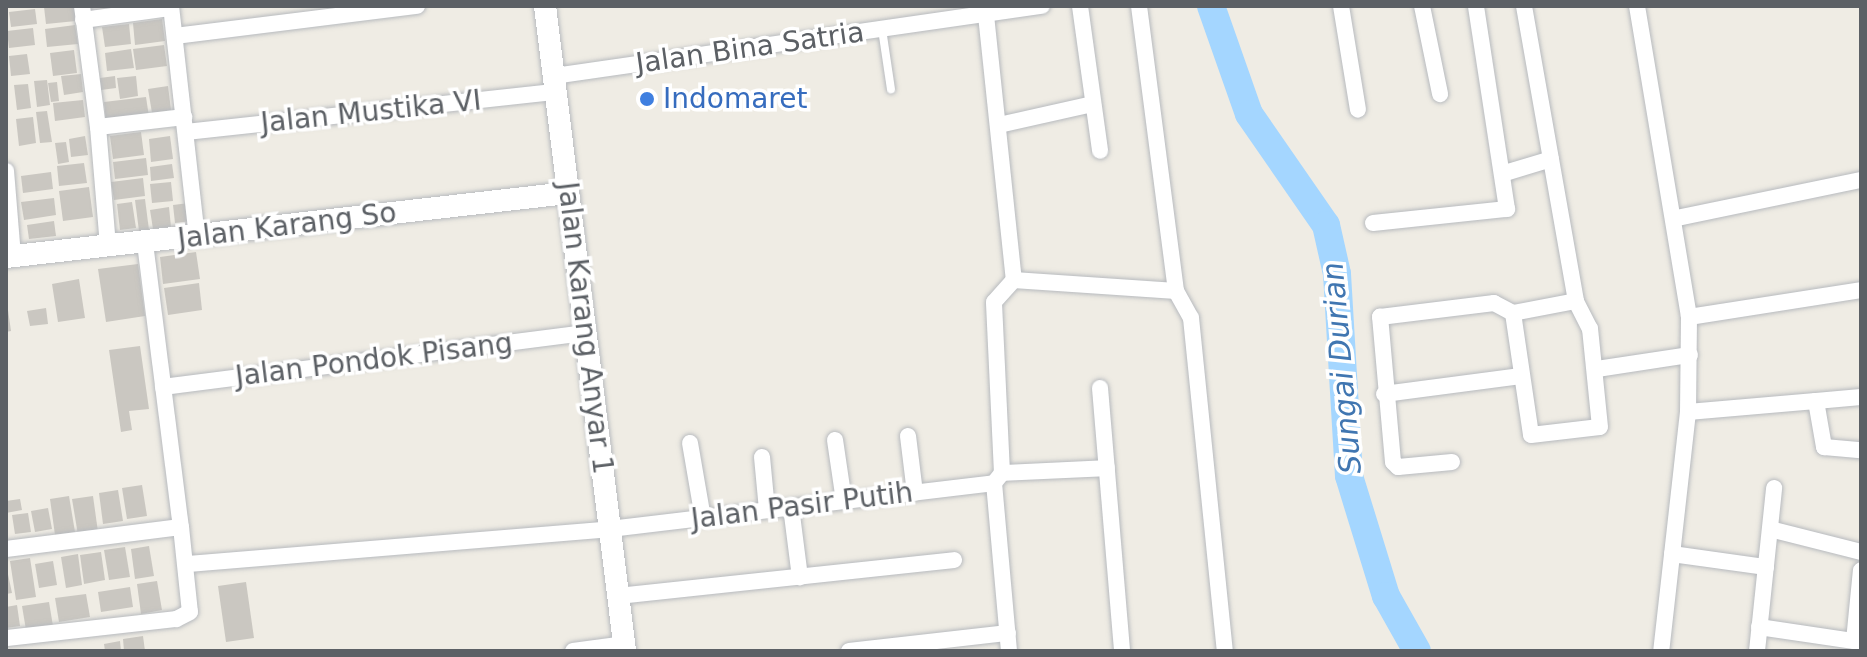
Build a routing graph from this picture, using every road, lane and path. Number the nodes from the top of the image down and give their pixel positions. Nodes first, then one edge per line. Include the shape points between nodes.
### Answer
1 (417, 6) edge
2 (545, 6) edge
3 (1042, 6) edge
4 (1080, 6) edge
5 (1139, 6) edge
6 (1341, 6) edge
7 (1422, 6) edge
8 (1476, 6) edge
9 (1524, 6) edge
10 (1637, 6) edge
11 (171, 7) edge
12 (1008, 9) edge
13 (83, 13) edge
14 (986, 15) junction
15 (882, 29) junction
16 (175, 36) junction
17 (555, 84) junction
18 (891, 89) dead end
19 (1440, 94) dead end
20 (1093, 104) junction
21 (1358, 110) dead end
22 (185, 125) junction
23 (999, 125) junction
24 (98, 127) junction
25 (1100, 151) dead end
26 (1551, 159) junction
27 (6, 171) edge
28 (1505, 173) junction
29 (1861, 180) edge
30 (568, 193) junction
31 (1677, 218) junction
32 (1373, 223) dead end
33 (197, 236) junction
34 (145, 243) junction
35 (108, 246) junction
36 (10, 257) edge
37 (1014, 280) junction
38 (1861, 290) edge
39 (1176, 291) junction
40 (1576, 301) junction
41 (1513, 313) junction
42 (1689, 317) junction
43 (586, 333) junction
44 (1690, 355) junction
45 (1597, 369) junction
46 (1521, 376) junction
47 (163, 387) junction
48 (1100, 388) dead end
49 (1384, 394) junction
50 (1861, 397) edge
51 (1816, 401) junction
52 (1688, 412) junction
53 (908, 436) dead end
54 (835, 440) dead end
55 (690, 443) dead end
56 (1861, 450) edge
57 (762, 457) dead end
58 (1452, 462) dead end
59 (1107, 468) junction
60 (998, 478) junction
61 (1774, 488) dead end
62 (915, 493) junction
63 (844, 501) junction
64 (791, 507) junction
65 (767, 510) junction
66 (703, 518) junction
67 (181, 527) junction
68 (610, 529) junction
69 (1770, 529) junction
70 (6, 549) edge
71 (1861, 552) edge
72 (1672, 554) junction
73 (954, 560) dead end
74 (187, 564) junction
75 (1766, 567) junction
76 (1861, 570) edge
77 (800, 577) junction
78 (618, 596) junction
79 (1759, 627) junction
80 (1008, 633) junction
81 (6, 638) edge
82 (1858, 641) edge
83 (624, 648) edge
84 (573, 651) edge
85 (849, 651) edge
86 (1009, 651) edge
87 (1122, 651) edge
88 (1225, 651) edge
89 (1661, 651) edge
90 (1757, 651) edge

1 - 16 street
2 - 17 main road, Jalan Karang Anyar 1
3 - 12 street, Jalan Bina Satria
4 - 20 street
5 - 39 street
6 - 21 street
7 - 19 street
8 - 28 street
9 - 26 street
10 - 31 street
11 - 13 street
11 - 16 street
12 - 14 street, Jalan Bina Satria
13 - 24 street
14 - 15 street, Jalan Bina Satria
14 - 23 street
15 - 17 street, Jalan Bina Satria
15 - 18 lane
16 - 22 street
17 - 22 street, Jalan Mustika VI
17 - 30 main road, Jalan Karang Anyar 1
20 - 23 street
20 - 25 street
22 - 24 street, Jalan Mustika VI
22 - 33 street
23 - 37 street
24 - 35 street
26 - 28 street
26 - 40 street
27 - 36 street
28 - 32 street via 1505,211
29 - 31 street
30 - 33 main road, Jalan Karang So
30 - 43 main road, Jalan Karang Anyar 1
31 - 42 street
33 - 34 main road, Jalan Karang So
34 - 35 main road, Jalan Karang So
34 - 47 street
35 - 36 main road, Jalan Karang So
37 - 39 street
37 - 60 street via 998,295 993,310
38 - 42 street
39 - 88 street via 1191,318
40 - 41 street
40 - 45 street via 1587,317
41 - 46 street
41 - 49 street via 1494,303 1380,317
42 - 44 street
43 - 47 street, Jalan Pondok Pisang
43 - 68 main road, Jalan Karang Anyar 1
44 - 45 street
44 - 52 street
45 - 46 street via 1600,427 1537,438 1530,431
46 - 49 street
47 - 67 street
48 - 59 street
49 - 58 street via 1395,465
50 - 51 street
51 - 52 street
51 - 56 street via 1821,444
52 - 72 street
53 - 62 street
54 - 63 street
55 - 66 street
57 - 65 street
59 - 60 street, Jalan Pasir Putih
59 - 87 street
60 - 62 street, Jalan Pasir Putih
60 - 80 street
61 - 69 street
62 - 63 street, Jalan Pasir Putih
63 - 64 street, Jalan Pasir Putih
64 - 65 street, Jalan Pasir Putih
64 - 77 street
65 - 66 street, Jalan Pasir Putih
66 - 68 street, Jalan Pasir Putih
67 - 70 street
67 - 74 street
68 - 74 street, Jalan Pasir Putih
68 - 78 main road, Jalan Karang Anyar 1
69 - 71 street
69 - 75 street
72 - 75 street
72 - 89 street
73 - 77 street
74 - 81 street via 190,612 185,616
75 - 79 street
76 - 82 street
77 - 78 street
78 - 83 main road, Jalan Karang Anyar 1
79 - 82 street
79 - 90 street
80 - 85 street
80 - 86 street
83 - 84 street

